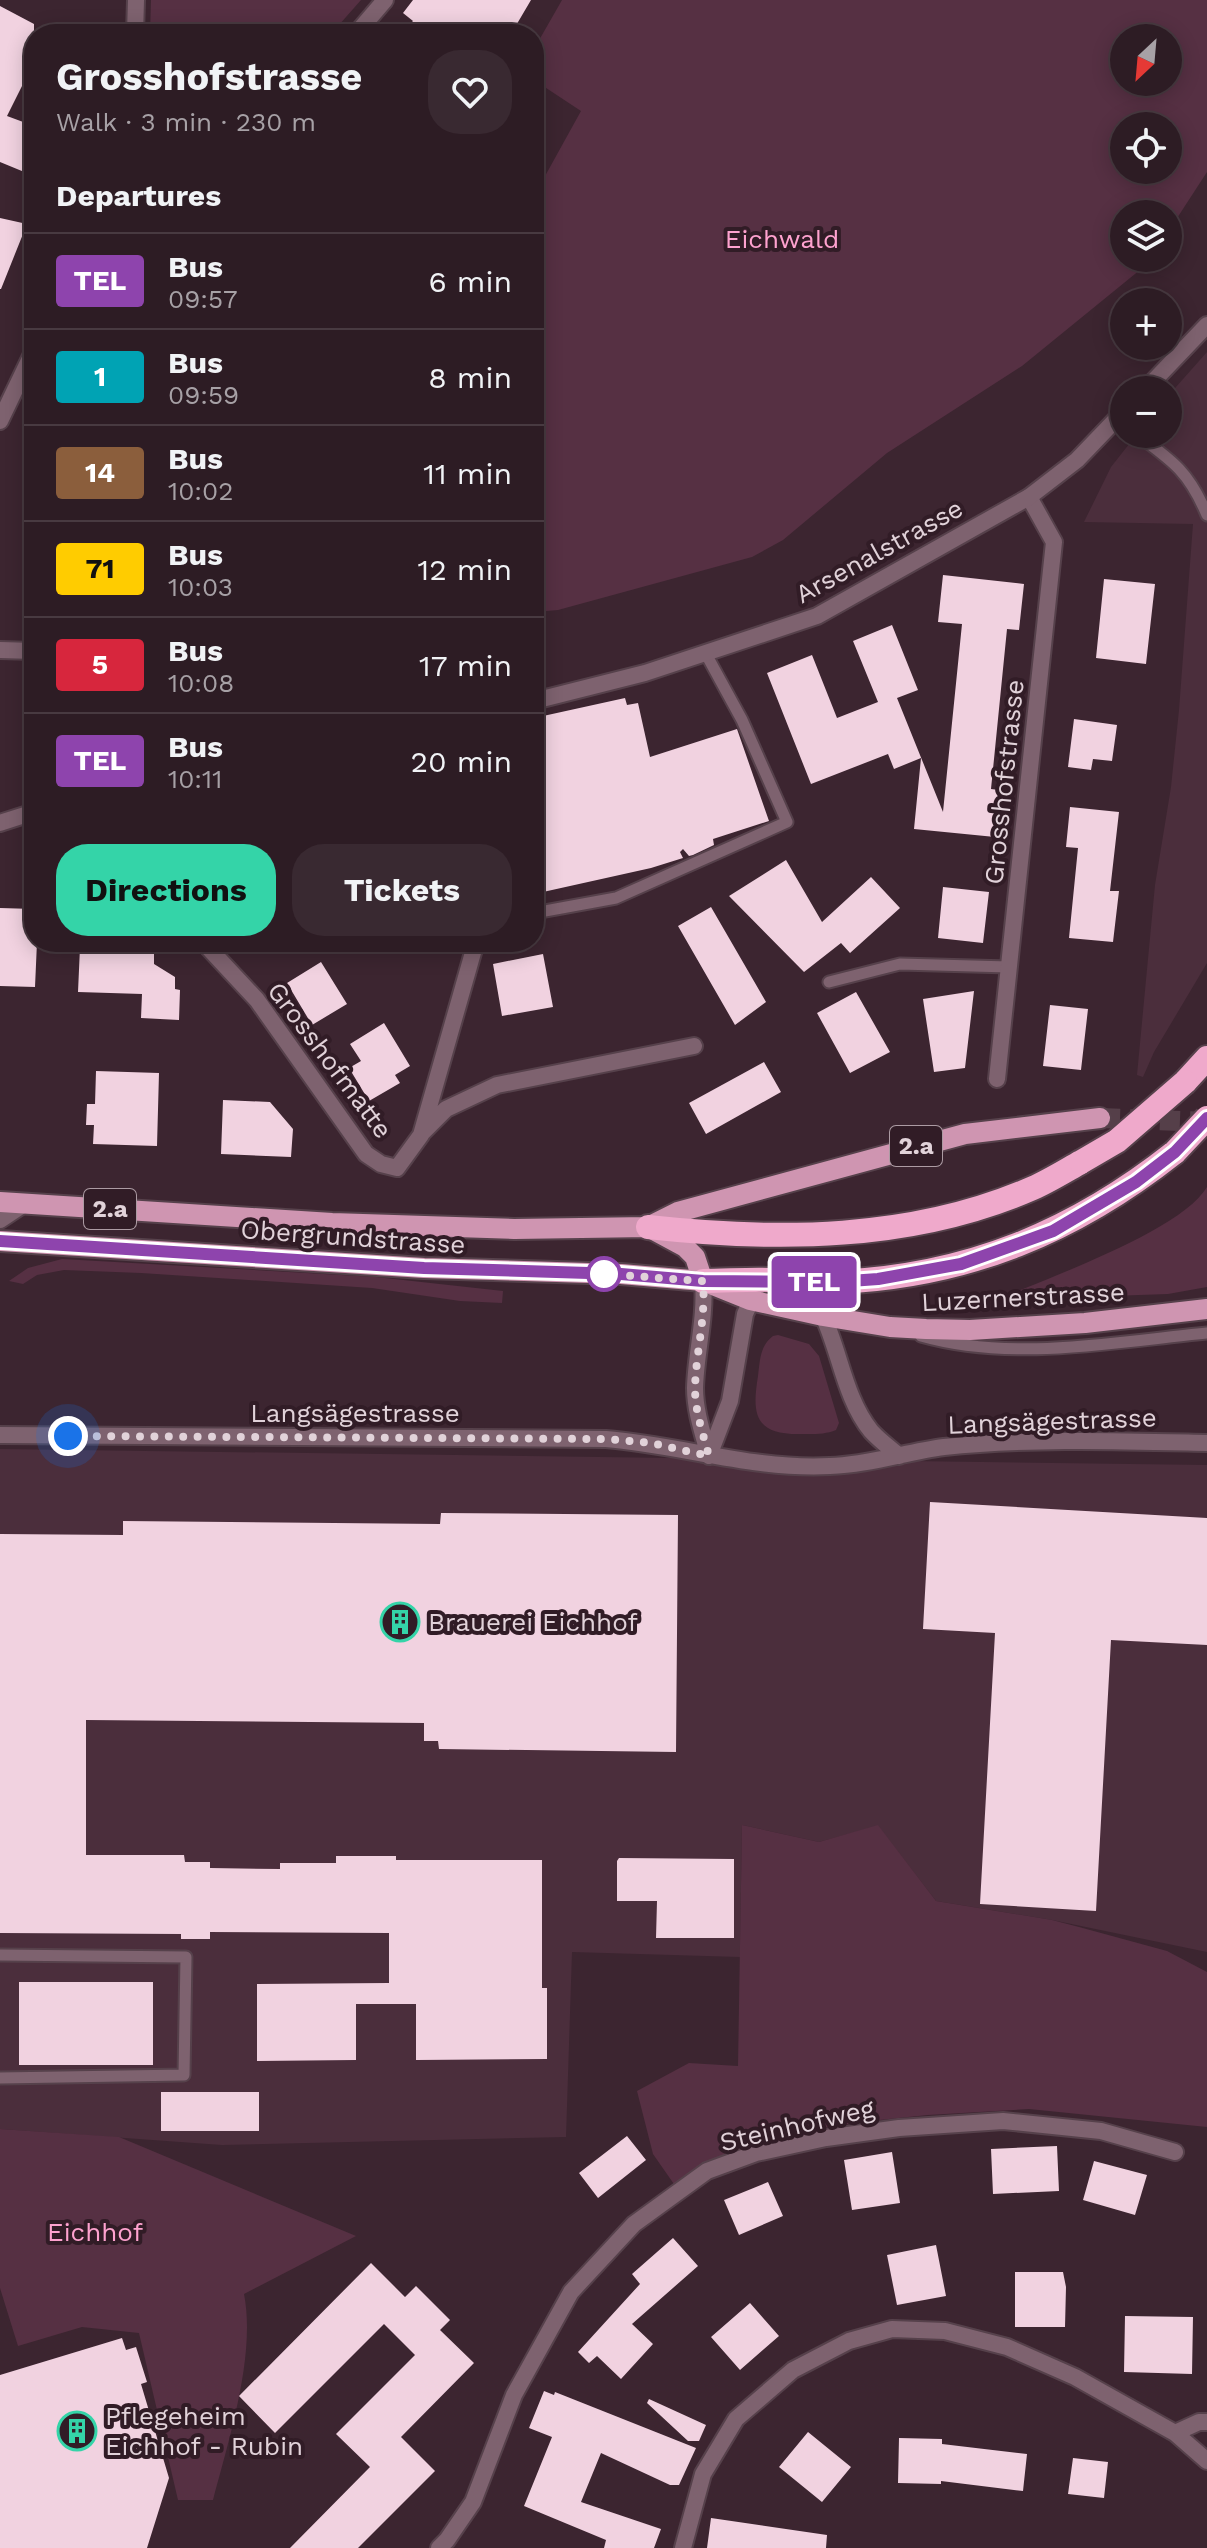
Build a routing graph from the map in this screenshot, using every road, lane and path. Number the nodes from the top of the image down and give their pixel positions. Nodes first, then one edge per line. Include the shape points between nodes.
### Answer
1 (136, 0) edge
2 (385, 0) edge
3 (135, 24) edge
4 (365, 24) edge
5 (1207, 325) edge
6 (24, 371) edge
7 (1158, 376) edge
8 (0, 421) edge
9 (1110, 429) edge
10 (1156, 448) edge
11 (1029, 497) junction
12 (1207, 515) edge
13 (0, 650) edge
14 (24, 651) edge
15 (706, 654) junction
16 (544, 698) edge
17 (24, 817) edge
18 (0, 823) edge
19 (544, 911) edge
20 (212, 952) edge
21 (473, 952) edge
22 (1009, 967) junction
23 (829, 982) dead end
24 (694, 1046) dead end
25 (1207, 1058) edge
26 (997, 1079) dead end
27 (1100, 1118) tunnel mouth
28 (1207, 1118) edge
29 (421, 1135) junction
30 (0, 1202) edge
31 (24, 1204) junction
32 (0, 1220) edge
33 (648, 1227) junction
34 (0, 1241) edge
35 (769, 1280) junction
36 (703, 1281) junction
37 (750, 1300) junction
38 (1207, 1309) edge
39 (823, 1316) junction
40 (890, 1327) junction
41 (1207, 1333) edge
42 (0, 1435) edge
43 (1207, 1443) edge
44 (709, 1456) junction
45 (899, 1456) junction
46 (0, 1955) edge
47 (0, 2078) edge
48 (1175, 2152) dead end
49 (1207, 2422) edge
50 (1175, 2433) junction
51 (1207, 2461) edge
52 (439, 2548) edge
53 (683, 2548) edge

1 - 3 street
2 - 4 street
5 - 7 street
6 - 8 street
9 - 11 street, Arsenalstrasse
10 - 12 lane via 1196,488
11 - 15 street, Arsenalstrasse via 817,616
11 - 22 street, Grosshofstrasse via 1054,542
13 - 14 street
15 - 16 street, Arsenalstrasse
15 - 19 lane via 787,822 616,898
17 - 18 street
20 - 29 street, Grosshofmatte via 257,1000 366,1154 397,1168
21 - 29 street, Grosshofmatte
22 - 23 lane via 900,964
22 - 26 street, Grosshofstrasse
24 - 29 street, Grosshofmatte via 497,1085 446,1109
25 - 33 highway, bridge via 1117,1141 1034,1188 983,1207 886,1228 805,1236
27 - 33 main road, 2.a via 965,1134 678,1212
28 - 35 highway, bridge via 1136,1182 1053,1231 961,1264 906,1275 836,1282
30 - 31 main road, Obergrundstrasse / 2.a
31 - 32 street
31 - 33 main road, Obergrundstrasse / 2.a via 346,1224
33 - 36 main road via 685,1247 695,1257
34 - 36 main road, Obergrundstrasse / 2.a
35 - 36 highway
35 - 37 street
36 - 37 main road, Luzernerstrasse / 2.a
36 - 44 street via 695,1388
37 - 39 main road, Luzernerstrasse / 2.a
37 - 44 street via 730,1401
38 - 40 main road, Luzernerstrasse / 2.a via 970,1330
39 - 40 main road, Luzernerstrasse / 2.a
39 - 45 street via 859,1413
40 - 41 lane via 953,1345 989,1348
42 - 44 street, Langsägestrasse via 606,1439
43 - 45 street, Langsägestrasse via 977,1444
44 - 45 street, Langsägestrasse via 830,1467
46 - 47 lane via 186,1957 184,2075
48 - 52 street, Steinhofweg via 1101,2131 1003,2121 826,2138 756,2153 707,2171 634,2224 571,2292 514,2395 473,2502
49 - 50 street
50 - 51 street
50 - 53 street via 1075,2377 1007,2347 945,2331 892,2329 849,2341 793,2370 736,2419 703,2474

